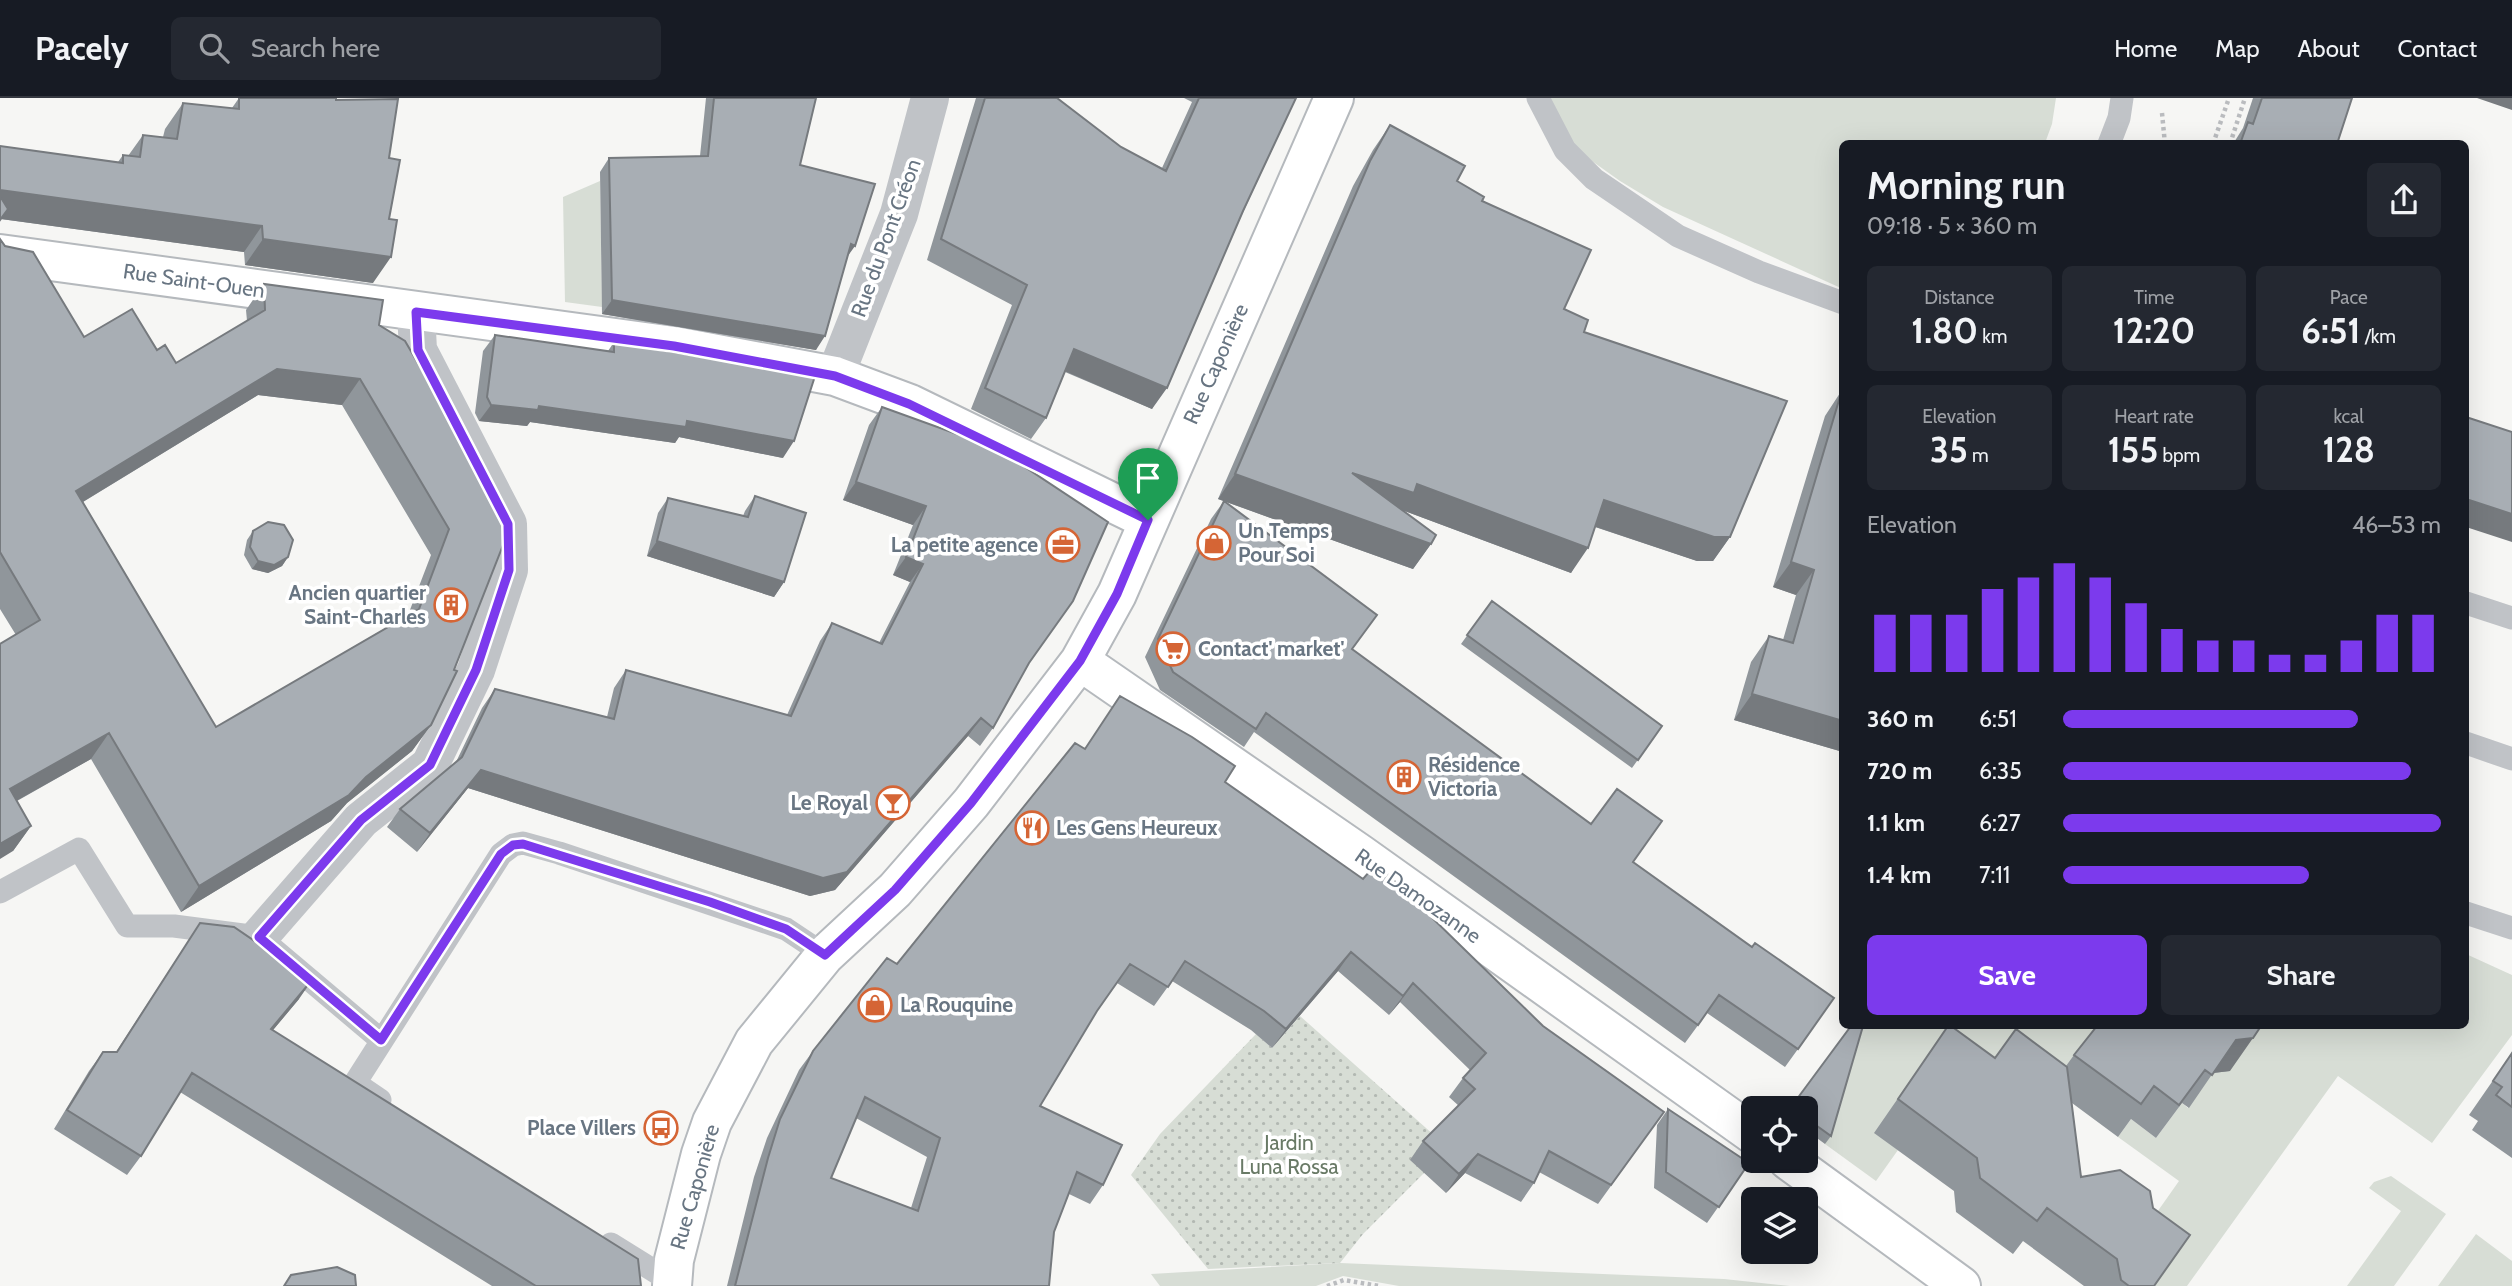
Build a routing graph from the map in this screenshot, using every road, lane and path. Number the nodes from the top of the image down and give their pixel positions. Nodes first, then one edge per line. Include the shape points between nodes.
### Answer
1 (930, 98) edge
2 (1334, 98) edge
3 (1538, 98) edge
4 (2122, 98) edge
5 (2229, 98) edge
6 (2245, 98) edge
7 (2162, 110) dead end
8 (2111, 140) edge
9 (2165, 140) edge
10 (2214, 140) edge
11 (2231, 140) edge
12 (0, 254) edge
13 (1839, 302) edge
14 (416, 312) junction
15 (835, 376) junction
16 (1148, 520) junction
17 (2469, 604) edge
18 (2512, 618) edge
19 (1080, 661) junction
20 (2469, 744) edge
21 (2512, 759) edge
22 (0, 892) edge
23 (2469, 914) edge
24 (2512, 928) edge
25 (259, 937) junction
26 (825, 955) junction
27 (381, 1040) junction
28 (399, 1112) edge
29 (1741, 1126) edge
30 (1806, 1173) edge
31 (596, 1235) edge
32 (672, 1284) edge
33 (1327, 1286) edge
34 (1379, 1286) edge
35 (1961, 1286) edge

1 - 15 street, Rue du Pont Créon via 899,214
2 - 16 street, Rue Caponière
3 - 13 lane via 1565,150 1604,187 1678,236
4 - 8 lane
5 - 10 path
6 - 11 path
7 - 9 path
12 - 14 street, Rue Saint-Ouen
14 - 15 street, Rue Saint-Ouen via 674,346
14 - 25 street via 418,350 508,524 509,570 476,670 430,765 361,820
15 - 16 street, Rue Saint-Ouen via 909,404
16 - 19 street, Rue Caponière via 1117,594
17 - 18 lane
19 - 26 street, Rue Caponière via 971,803 895,890
19 - 29 street, Rue Damozanne
20 - 21 lane
22 - 25 lane via 79,849 127,926 174,926
23 - 24 lane
25 - 27 lane
26 - 27 lane via 786,929 710,902 559,853 513,845 501,854
26 - 32 street, Rue Caponière via 754,1042 712,1122 674,1261
27 - 28 lane via 355,1083
30 - 35 street
31 - 32 lane
33 - 34 path via 1344,1280

